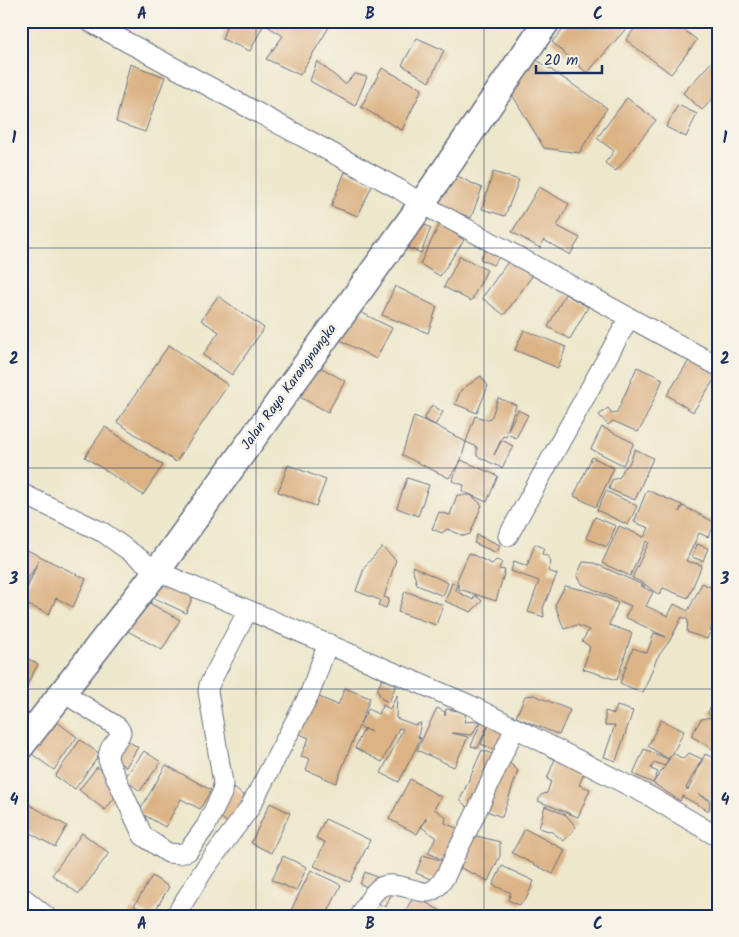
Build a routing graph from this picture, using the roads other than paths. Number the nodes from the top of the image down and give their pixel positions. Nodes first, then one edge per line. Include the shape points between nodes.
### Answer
1 (88, 21) edge
2 (547, 21) edge
3 (422, 204) junction
4 (629, 318) junction
5 (718, 366) edge
6 (21, 493) edge
7 (508, 536) dead end
8 (157, 571) junction
9 (248, 610) junction
10 (328, 643) junction
11 (62, 692) junction
12 (514, 728) junction
13 (21, 746) edge
14 (718, 837) edge
15 (21, 896) edge
16 (46, 916) edge
17 (174, 916) edge
18 (360, 916) edge

1 - 3 street
2 - 3 street, Jalan Raya Karangnangka
3 - 4 street
3 - 8 street, Jalan Raya Karangnangka
4 - 5 street
4 - 7 street
6 - 8 street via 104,533
8 - 9 street
8 - 11 street, Jalan Raya Karangnangka
9 - 10 street
9 - 11 street via 209,684 222,793 206,826 188,851 168,853 143,836 108,760 109,748 121,732
10 - 12 street via 470,705
10 - 17 street via 310,693 248,809
11 - 13 street, Jalan Raya Karangnangka
12 - 14 street via 651,797
12 - 18 street via 442,881 433,891 425,892 392,883 379,886
15 - 16 street

